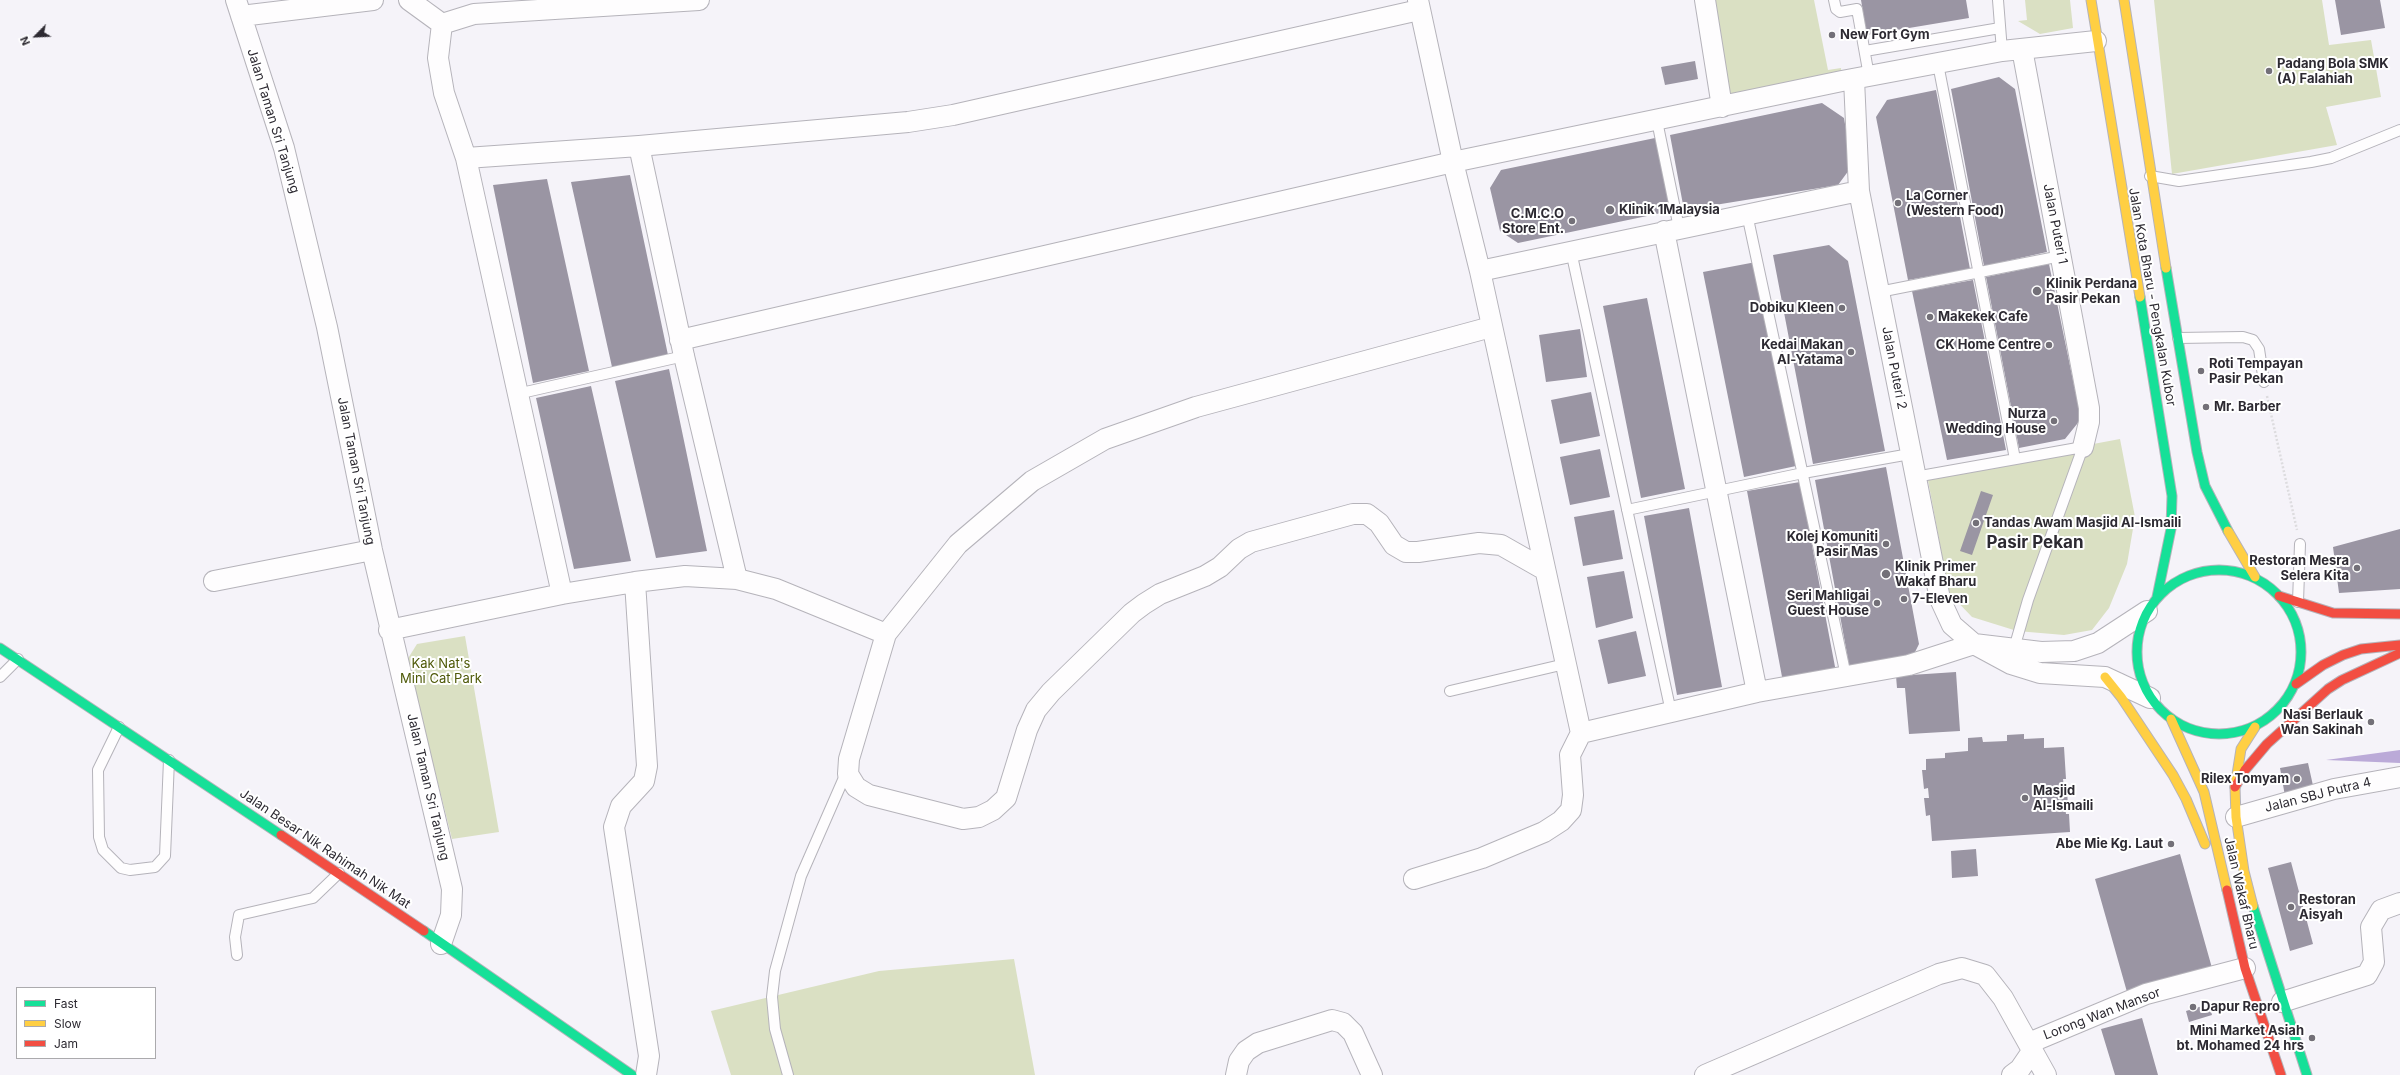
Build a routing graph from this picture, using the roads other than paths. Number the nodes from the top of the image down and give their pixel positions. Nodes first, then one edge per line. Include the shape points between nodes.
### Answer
1 (373, 0) edge
2 (409, 0) edge
3 (699, 0) edge
4 (1705, 0) edge
5 (1834, 0) edge
6 (1998, 0) edge
7 (2091, 0) edge
8 (2124, 0) edge
9 (640, 2) edge
10 (1418, 5) edge
11 (238, 8) edge
12 (442, 24) junction
13 (2000, 28) junction
14 (2096, 41) junction
15 (2022, 49) junction
16 (1865, 51) junction
17 (2002, 51) junction
18 (1938, 64) junction
19 (1862, 77) junction
20 (1722, 107) junction
21 (1657, 120) junction
22 (2400, 130) edge
23 (639, 146) junction
24 (466, 158) junction
25 (1453, 162) junction
26 (2150, 176) junction
27 (1859, 192) junction
28 (1747, 214) junction
29 (1671, 230) junction
30 (1571, 251) junction
31 (2061, 256) junction
32 (1480, 271) junction
33 (1978, 273) junction
34 (1879, 292) junction
35 (1491, 327) junction
36 (2178, 338) junction
37 (682, 348) junction
38 (2264, 382) road end
39 (517, 394) junction
40 (2083, 447) junction
41 (1910, 454) junction
42 (2014, 459) junction
43 (1802, 473) junction
44 (1915, 477) junction
45 (1716, 491) junction
46 (1627, 510) junction
47 (2300, 544) road end
48 (372, 550) junction
49 (1545, 570) junction
50 (2255, 578) junction
51 (737, 579) junction
52 (214, 581) dead end
53 (635, 582) junction
54 (562, 594) junction
55 (2280, 596) junction
56 (2298, 602) junction
57 (2152, 604) junction
58 (2400, 614) edge
59 (389, 630) junction
60 (886, 634) junction
61 (1974, 644) junction
62 (2400, 645) edge
63 (0, 648) edge
64 (2400, 653) edge
65 (2012, 656) junction
66 (18, 660) junction
67 (1565, 664) junction
68 (1846, 676) junction
69 (2106, 676) junction
70 (0, 677) edge
71 (2296, 684) junction
72 (1450, 691) dead end
73 (1757, 692) junction
74 (2150, 698) junction
75 (1672, 712) junction
76 (2171, 719) junction
77 (119, 727) junction
78 (2255, 727) junction
79 (1581, 733) junction
80 (169, 760) junction
81 (848, 774) junction
82 (2400, 777) edge
83 (2235, 787) junction
84 (2236, 817) junction
85 (339, 873) junction
86 (1414, 880) dead end
87 (2400, 903) edge
88 (2235, 928) junction
89 (441, 944) junction
90 (237, 955) dead end
91 (2245, 968) junction
92 (2282, 1002) junction
93 (2031, 1046) junction
94 (632, 1075) edge
95 (646, 1075) edge
96 (788, 1075) edge
97 (1236, 1075) edge
98 (1372, 1075) edge
99 (1705, 1075) edge
100 (2012, 1075) edge
101 (2046, 1075) edge
102 (2281, 1075) edge
103 (2307, 1075) edge

1 - 11 street
2 - 12 street
3 - 9 street
4 - 20 street
5 - 16 lane via 1836,9 1840,12 1857,9
6 - 13 lane
7 - 14 main road, Jalan Kota Bharu - Pengkalan Kubor
8 - 26 main road, Jalan Kota Bharu - Pengkalan Kubor
9 - 12 street via 474,14
10 - 23 street via 953,115 908,122
10 - 25 street
11 - 48 street, Jalan Taman Sri Tanjung via 284,148 327,327
12 - 24 street via 438,58 444,93
13 - 16 lane
13 - 17 lane
14 - 15 street
14 - 57 main road, Jalan Kota Bharu - Pengkalan Kubor via 2172,496 2171,529
15 - 17 street
15 - 31 street, Jalan Puteri 1
16 - 19 lane
17 - 18 street
18 - 19 street
18 - 33 lane
19 - 20 street
19 - 27 street, Jalan Puteri 2
20 - 21 street
21 - 25 street
21 - 29 lane
22 - 26 lane via 2331,158 2311,162 2179,181
23 - 24 street
23 - 37 street
24 - 39 street
25 - 32 street
25 - 37 street
26 - 36 main road, Jalan Kota Bharu - Pengkalan Kubor
27 - 28 street
27 - 34 street, Jalan Puteri 2
28 - 29 street
28 - 43 lane
29 - 30 street
29 - 45 street
30 - 32 street
30 - 46 lane
31 - 33 lane
31 - 40 street, Jalan Puteri 1 via 2090,413
32 - 35 street
33 - 34 lane
33 - 42 lane
34 - 41 street, Jalan Puteri 2
35 - 49 street
35 - 60 street via 1196,407 1105,439 1032,481 958,544
36 - 38 lane via 2243,337 2254,340 2259,349
36 - 50 main road, Jalan Kota Bharu - Pengkalan Kubor via 2197,452 2206,486
37 - 39 lane
37 - 51 street
39 - 54 street
40 - 42 lane
40 - 65 lane via 2028,600
41 - 43 lane
41 - 44 street, Jalan Puteri 2
42 - 44 lane
43 - 45 lane
43 - 68 lane
44 - 61 street, Jalan Puteri 2 via 1940,599 1952,625
45 - 46 lane
45 - 73 street
46 - 75 lane
47 - 56 lane
48 - 52 street
48 - 59 street, Jalan Taman Sri Tanjung
49 - 67 street
49 - 81 street via 1501,545 1479,543 1406,552 1394,545 1378,523 1367,514 1353,514 1251,542 1205,576 1160,594 1132,613 1051,692 1036,710 1027,730 1006,798 993,810 979,817 963,818 869,795 856,787
50 - 55 main road
50 - 57 main road via 2220,569 2202,571 2185,576 2170,585
51 - 53 street via 685,576
51 - 60 street via 776,589
53 - 54 street
53 - 95 street via 647,766 644,781 621,806 614,827 649,1056
54 - 59 street
55 - 56 main road
55 - 71 main road via 2293,615 2300,638 2301,661
56 - 58 main road via 2333,613
57 - 65 street via 2098,643 2074,651
57 - 74 main road, Jalan Kota Bharu - Pengkalan Kubor via 2140,628 2137,652 2142,682
59 - 89 street, Jalan Taman Sri Tanjung via 413,704 452,889 452,915
60 - 81 street via 849,759
61 - 65 street
61 - 68 street via 1910,665
62 - 71 main road via 2361,649 2343,655 2323,664
63 - 66 main road, Jalan Besar Nik Rahimah Nik Mat
64 - 83 main road via 2328,689 2267,744 2245,770
65 - 69 street via 2040,673
66 - 70 lane
66 - 77 main road, Jalan Besar Nik Rahimah Nik Mat
67 - 72 lane
67 - 79 street
68 - 73 street
69 - 74 street
69 - 88 main road via 2186,799
71 - 78 main road via 2286,702 2272,716
73 - 75 street
74 - 76 main road
75 - 79 street
76 - 78 main road via 2190,730 2212,735 2234,734
76 - 88 main road, Jalan Wakaf Bharu via 2204,792
77 - 80 main road, Jalan Besar Nik Rahimah Nik Mat
77 - 80 lane via 98,770 99,837 103,850 121,868 130,870 155,866 165,856
78 - 83 main road, Jalan Wakaf Bharu via 2241,749
79 - 86 street via 1570,755 1573,795 1571,810 1561,821 1544,832 1482,858
80 - 85 main road, Jalan Besar Nik Rahimah Nik Mat
81 - 96 lane via 801,876 775,970 772,997 775,1029
82 - 84 street, Jalan SBJ Putra 4 via 2334,789
83 - 84 main road, Jalan Wakaf Bharu
84 - 92 main road, Jalan Wakaf Bharu via 2244,871 2258,927
85 - 89 main road, Jalan Besar Nik Rahimah Nik Mat
85 - 90 lane via 313,898 239,915 235,937
87 - 92 street via 2381,910 2371,927 2374,962 2367,974
88 - 91 main road, Jalan Wakaf Bharu
89 - 94 main road, Jalan Besar Nik Rahimah Nik Mat
91 - 93 street, Lorong Wan Mansor via 2146,994
91 - 102 main road, Jalan Wakaf Bharu
92 - 103 main road, Jalan Wakaf Bharu
93 - 99 street via 2003,998 1984,975 1962,968 1938,974
93 - 100 street via 2020,1069
93 - 101 street
97 - 98 street via 1239,1061 1246,1051 1258,1043 1332,1020 1343,1023 1353,1033

